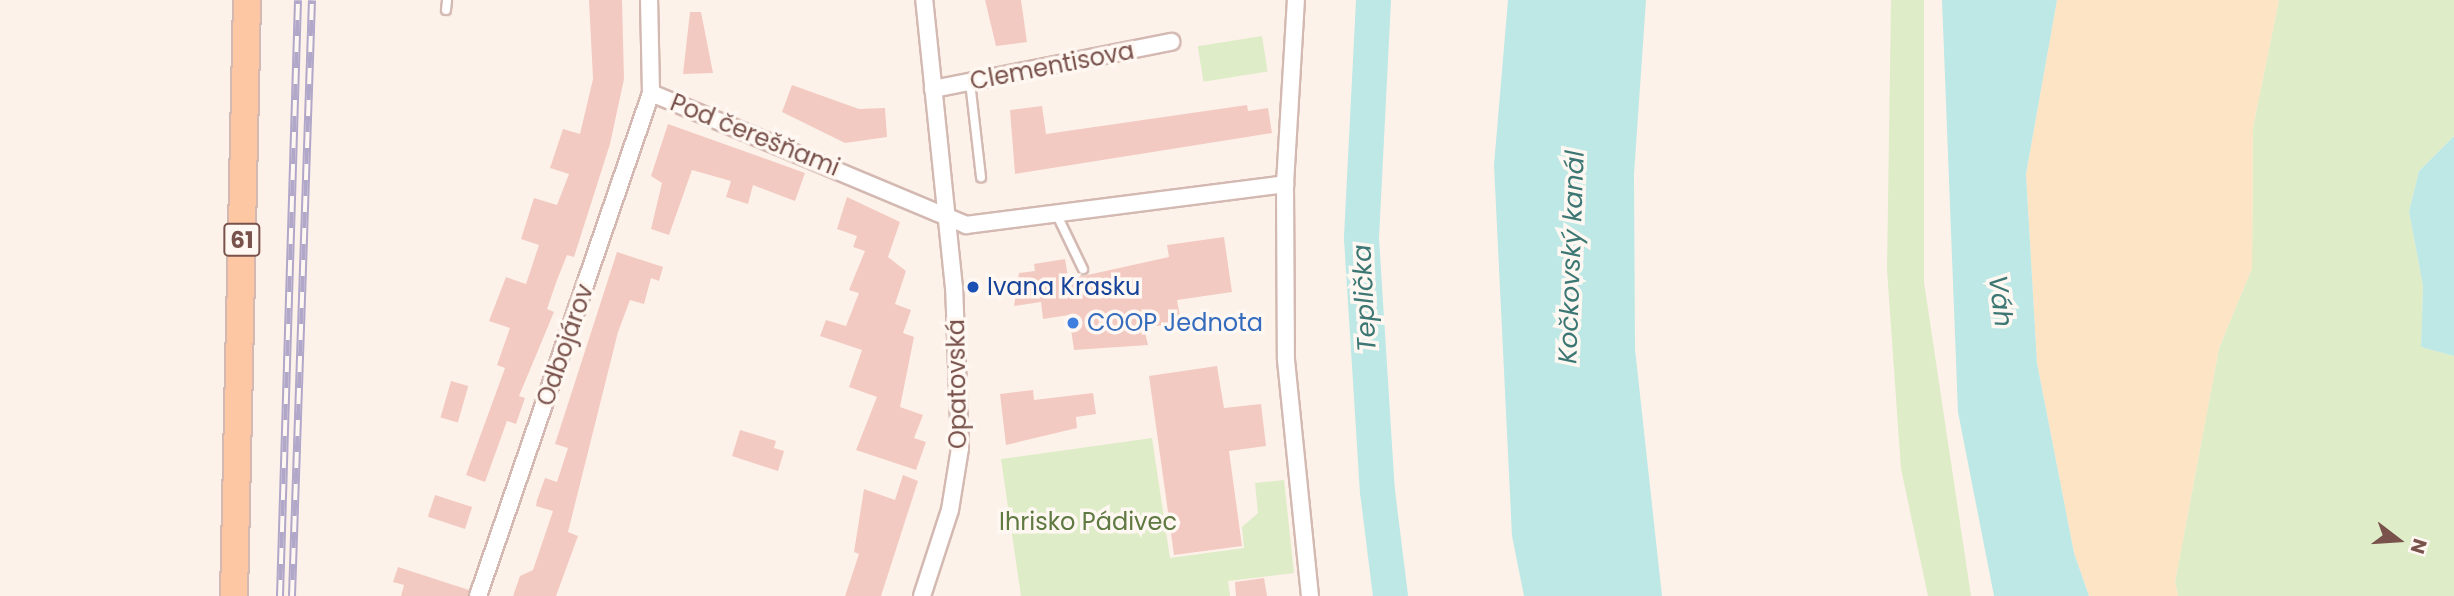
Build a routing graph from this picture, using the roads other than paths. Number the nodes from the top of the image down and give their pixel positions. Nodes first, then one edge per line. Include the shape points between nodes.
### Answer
1 (247, 0) edge
2 (649, 0) edge
3 (924, 0) edge
4 (1296, 0) edge
5 (1171, 42) dead end
6 (970, 82) junction
7 (933, 89) junction
8 (651, 93) junction
9 (981, 177) dead end
10 (1285, 184) junction
11 (1055, 212) junction
12 (945, 213) junction
13 (1083, 269) dead end
14 (234, 596) edge
15 (478, 596) edge
16 (922, 596) edge
17 (1310, 596) edge

1 - 14 main road, 61
2 - 8 street, Pod čerešňami
3 - 7 street, Opatovská
4 - 10 street
5 - 6 street, Clementisova
6 - 7 street, Clementisova
6 - 9 lane
7 - 12 street, Opatovská
8 - 12 street, Pod čerešňami
8 - 15 street, Odbojárov
10 - 11 street
10 - 17 street via 1286,360
11 - 12 street via 966,225
11 - 13 lane via 1068,226
12 - 16 street, Opatovská via 960,448 950,510

